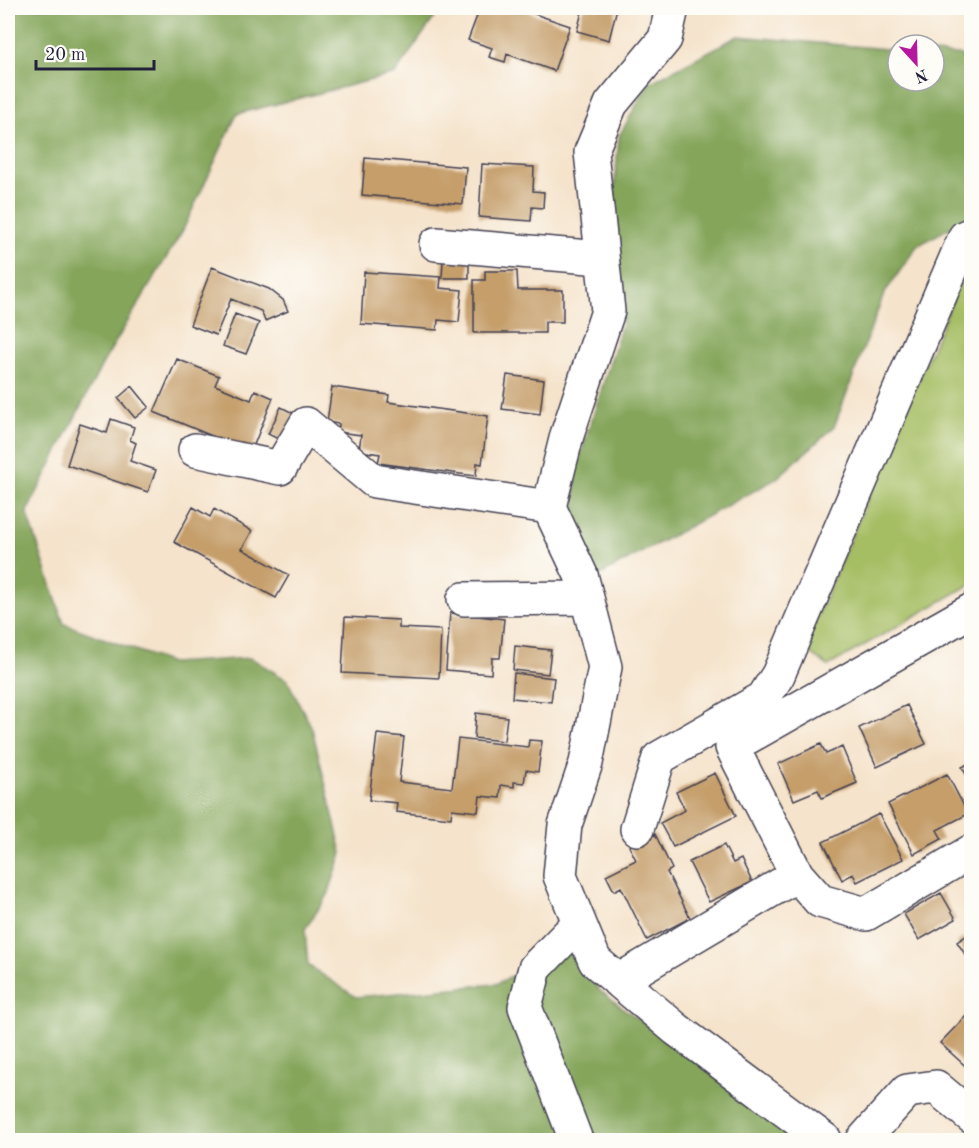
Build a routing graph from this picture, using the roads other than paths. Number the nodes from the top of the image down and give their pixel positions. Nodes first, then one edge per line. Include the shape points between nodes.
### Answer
1 (672, 8) edge
2 (972, 234) edge
3 (436, 244) dead end
4 (601, 258) junction
5 (195, 450) dead end
6 (549, 507) junction
7 (587, 598) junction
8 (464, 599) dead end
9 (972, 610) edge
10 (762, 699) junction
11 (732, 747) junction
12 (637, 828) dead end
13 (972, 851) edge
14 (797, 875) junction
15 (579, 923) junction
16 (618, 981) junction
17 (972, 1117) edge
18 (576, 1140) edge
19 (825, 1140) edge
20 (863, 1140) edge

1 - 4 street via 665,39 611,104 591,152
2 - 10 street via 965,237 778,675
3 - 4 street
4 - 6 street via 608,311 567,435
5 - 6 street via 280,468 306,424 374,481
6 - 7 street via 581,575
7 - 8 street
7 - 15 street via 605,667 586,763 566,825 560,876
9 - 11 street
10 - 11 street
10 - 12 street via 659,758
11 - 14 street
13 - 14 street via 866,914 820,901
14 - 16 street
15 - 16 street via 595,961
15 - 18 street via 535,968 525,1007
16 - 19 street
17 - 20 street via 936,1087 907,1091

